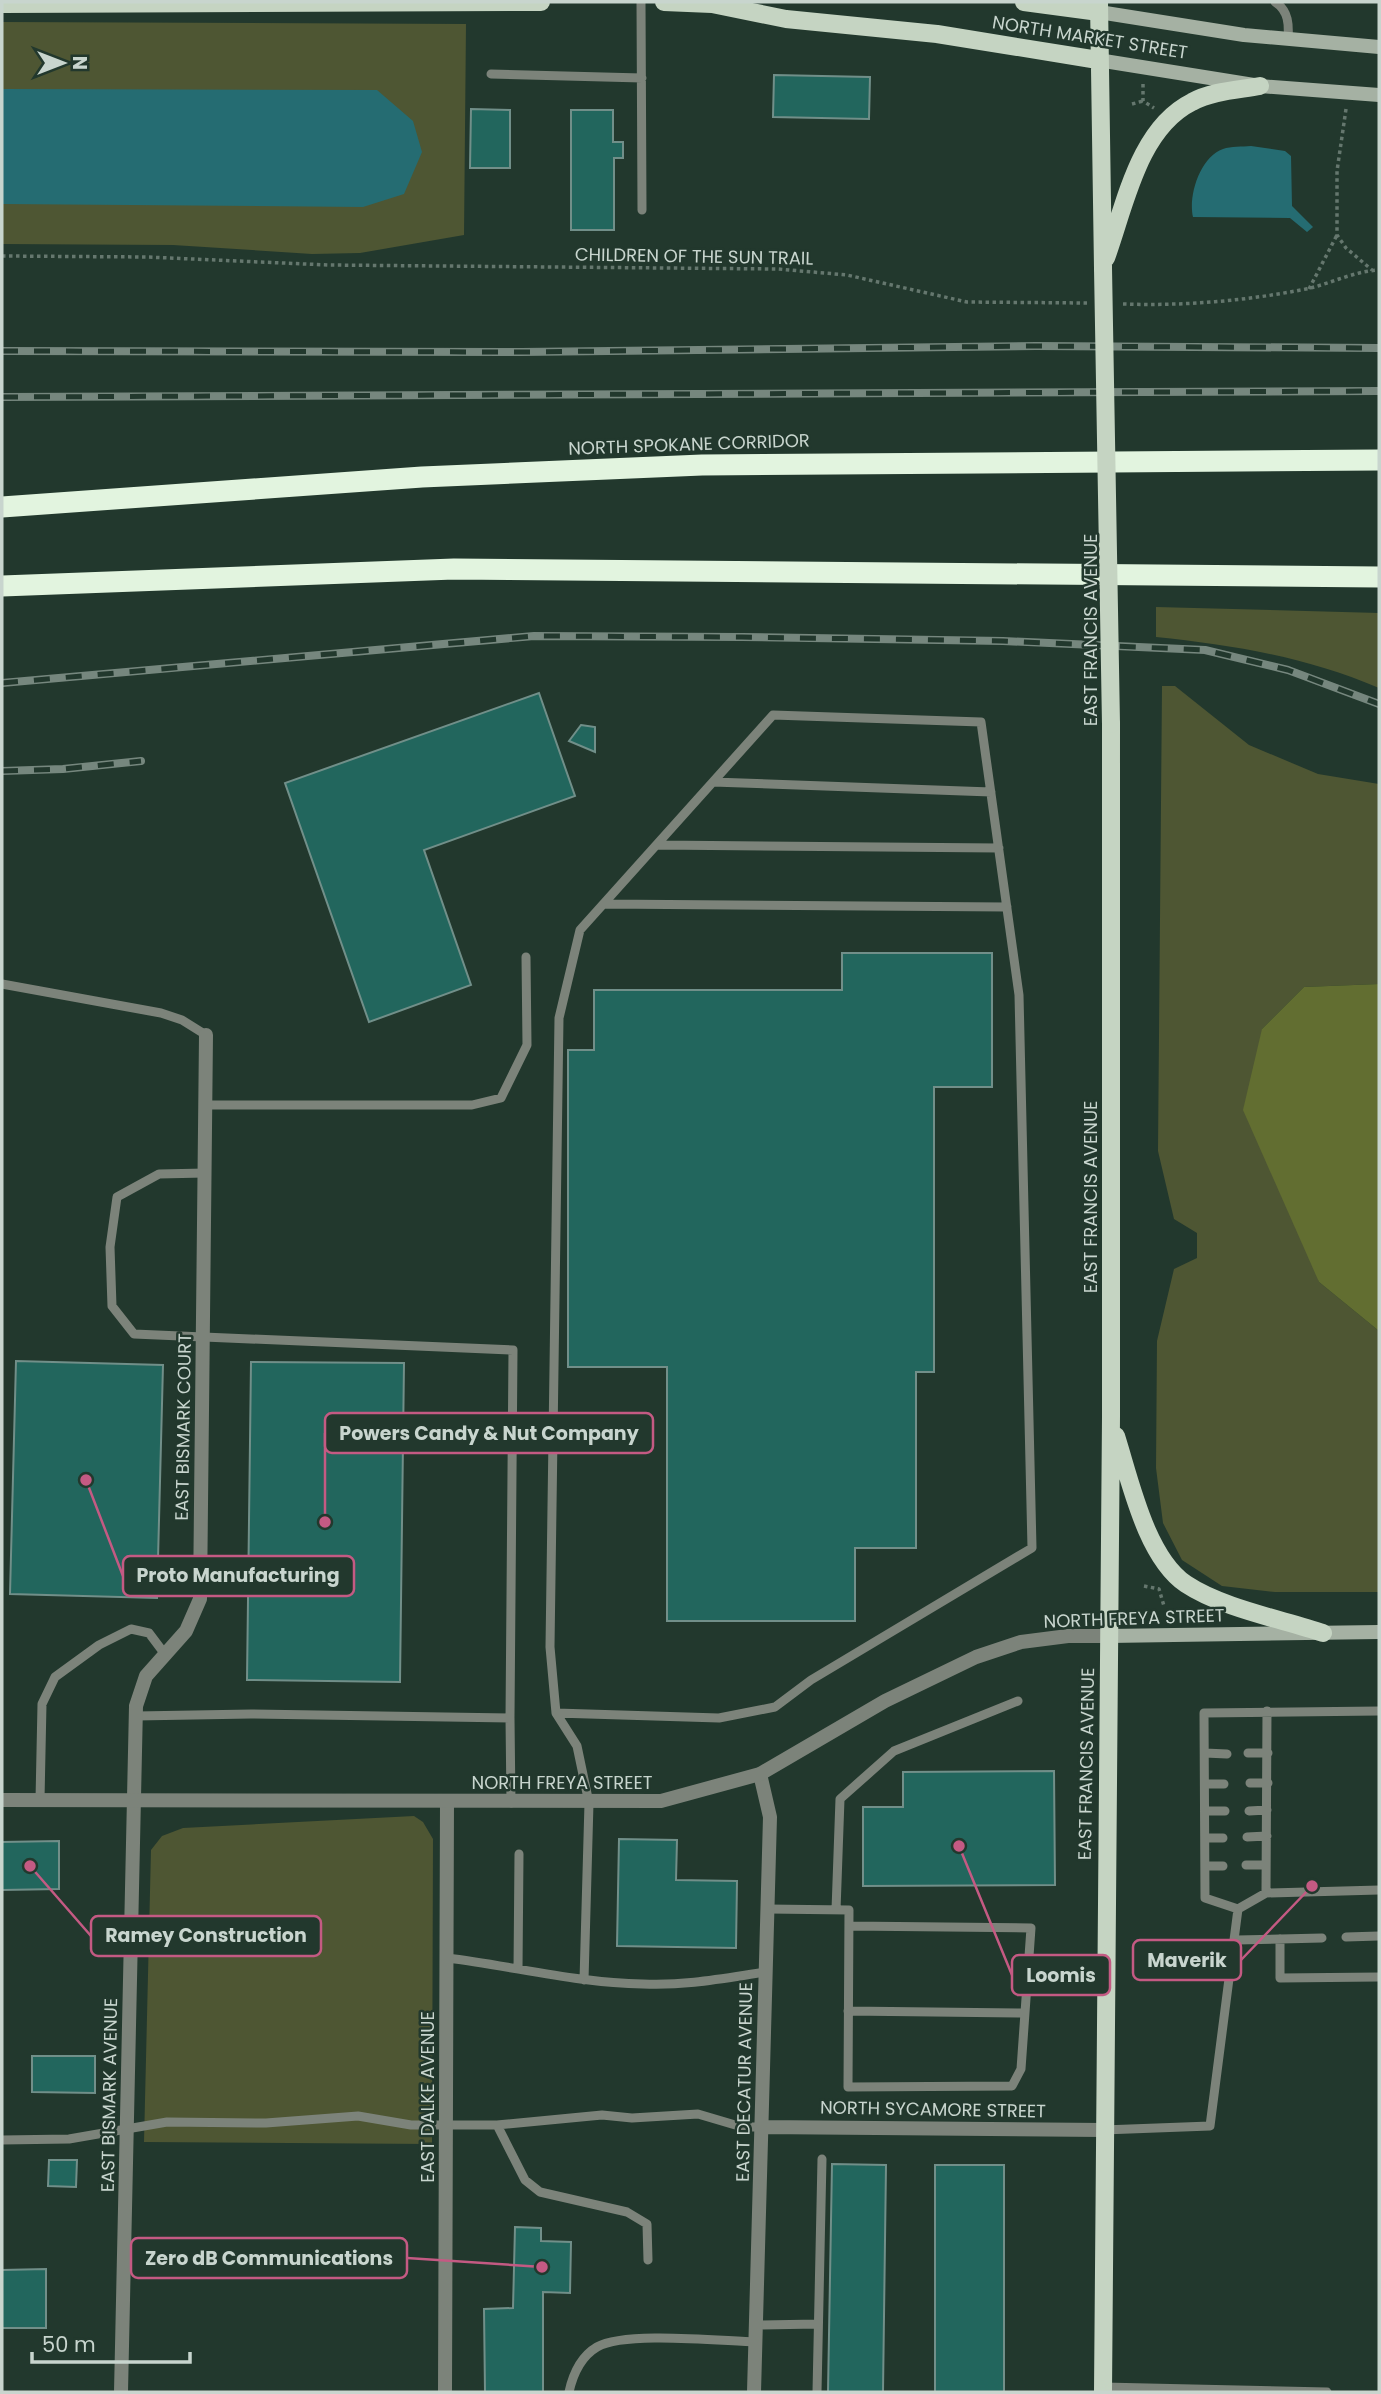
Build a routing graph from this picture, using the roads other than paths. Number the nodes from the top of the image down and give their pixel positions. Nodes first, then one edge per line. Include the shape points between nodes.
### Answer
1 (541, 2) edge
2 (641, 2) edge
3 (664, 2) edge
4 (1024, 2) edge
5 (1275, 2) edge
6 (3, 3) edge
7 (718, 3) edge
8 (148, 4) edge
9 (1099, 7) edge
10 (1288, 40) junction
11 (1379, 47) edge
12 (1098, 60) junction
13 (491, 74) dead end
14 (642, 78) junction
15 (1260, 86) junction
16 (1379, 95) edge
17 (642, 210) dead end
18 (1103, 268) junction
19 (1379, 460) edge
20 (2, 507) edge
21 (1379, 577) edge
22 (2, 586) edge
23 (713, 782) junction
24 (991, 792) junction
25 (657, 845) junction
26 (999, 848) junction
27 (604, 904) junction
28 (1007, 907) junction
29 (526, 957) dead end
30 (2, 984) edge
31 (206, 1035) joint
32 (206, 1105) junction
33 (205, 1173) junction
34 (203, 1335) junction
35 (1111, 1417) junction
36 (1379, 1632) edge
37 (1323, 1633) junction
38 (1109, 1636) junction
39 (164, 1654) junction
40 (1018, 1701) dead end
41 (1267, 1711) junction
42 (1379, 1711) edge
43 (556, 1713) junction
44 (136, 1716) junction
45 (510, 1718) junction
46 (1205, 1753) junction
47 (1248, 1753) dead end
48 (1268, 1753) junction
49 (1227, 1754) dead end
50 (760, 1774) junction
51 (1250, 1783) dead end
52 (1268, 1783) junction
53 (1205, 1784) junction
54 (1224, 1784) dead end
55 (134, 1799) junction
56 (2, 1800) edge
57 (40, 1800) junction
58 (447, 1802) junction
59 (511, 1803) junction
60 (589, 1803) junction
61 (1267, 1810) junction
62 (1205, 1811) junction
63 (1225, 1811) dead end
64 (1249, 1811) dead end
65 (1267, 1836) junction
66 (1247, 1837) dead end
67 (1205, 1838) junction
68 (1223, 1838) dead end
69 (519, 1854) dead end
70 (1246, 1865) dead end
71 (1266, 1865) junction
72 (1205, 1866) junction
73 (1223, 1866) dead end
74 (1379, 1890) edge
75 (1266, 1893) junction
76 (768, 1909) junction
77 (1238, 1909) junction
78 (836, 1910) junction
79 (849, 1926) junction
80 (1379, 1936) edge
81 (1346, 1937) dead end
82 (1322, 1938) dead end
83 (1280, 1939) junction
84 (1237, 1940) junction
85 (447, 1958) junction
86 (518, 1969) junction
87 (766, 1972) junction
88 (1379, 1977) edge
89 (583, 1980) junction
90 (848, 2011) junction
91 (1025, 2014) junction
92 (497, 2124) junction
93 (446, 2125) junction
94 (762, 2127) junction
95 (128, 2128) junction
96 (1103, 2130) junction
97 (2, 2140) edge
98 (822, 2159) dead end
99 (648, 2260) dead end
100 (817, 2324) junction
101 (756, 2325) junction
102 (756, 2342) junction
103 (1103, 2390) edge
104 (121, 2392) edge
105 (445, 2392) edge
106 (569, 2392) edge
107 (754, 2392) edge
108 (817, 2392) edge
109 (1327, 2392) edge

1 - 8 main road
2 - 14 lane
3 - 7 main road, NORTH MARKET STREET
4 - 9 main road, NORTH MARKET STREET
5 - 10 lane via 1283,7 1289,23
6 - 8 main road
7 - 12 main road, NORTH MARKET STREET via 786,19 937,34
9 - 10 main road, NORTH MARKET STREET
9 - 12 main road, EAST FRANCIS AVENUE
10 - 11 main road, NORTH MARKET STREET
12 - 15 main road, NORTH MARKET STREET
12 - 18 main road, EAST FRANCIS AVENUE
13 - 14 lane
14 - 17 lane
15 - 16 main road, NORTH MARKET STREET
15 - 18 main road via 1193,101 1165,122 1143,155
18 - 35 main road, EAST FRANCIS AVENUE, bridge via 1111,724
19 - 20 highway, NORTH SPOKANE CORRIDOR via 676,466 422,477
21 - 22 highway via 454,569
23 - 24 lane
23 - 24 lane via 773,715 981,722
23 - 25 lane
24 - 26 lane
25 - 26 lane
25 - 27 lane
26 - 28 lane
27 - 28 lane
27 - 43 lane via 580,930 559,1017 550,1647
28 - 43 lane via 1019,995 1031,1548 811,1680 775,1707 719,1718
29 - 32 lane via 527,1045 500,1098 472,1105
30 - 31 lane via 161,1013
31 - 32 street, EAST BISMARK COURT
32 - 33 street, EAST BISMARK COURT
33 - 34 street, EAST BISMARK COURT
33 - 34 lane via 159,1174 117,1197 110,1247 112,1306 134,1334
34 - 39 street, EAST BISMARK COURT via 200,1599 186,1631
34 - 45 lane via 513,1350
35 - 37 main road via 1136,1502 1159,1554 1174,1573 1205,1594
35 - 38 main road, EAST FRANCIS AVENUE
36 - 37 main road, NORTH FREYA STREET
37 - 38 main road, NORTH FREYA STREET
38 - 50 street, NORTH FREYA STREET via 1021,1642 976,1657 885,1702
38 - 96 main road, EAST FRANCIS AVENUE
39 - 44 street, EAST BISMARK COURT via 146,1676
39 - 57 lane via 149,1633 131,1629 99,1645 55,1677 42,1704
40 - 78 lane via 894,1751 841,1799
41 - 42 lane
41 - 46 lane via 1204,1713
41 - 48 lane
43 - 60 lane via 577,1746
44 - 45 lane
44 - 55 street, EAST BISMARK COURT
45 - 59 lane
46 - 49 lane
46 - 53 lane
47 - 48 lane
48 - 52 lane
50 - 60 street, NORTH FREYA STREET via 661,1801
50 - 76 street, EAST DECATUR AVENUE via 770,1817
51 - 52 lane
52 - 61 lane
53 - 54 lane
53 - 62 lane
55 - 57 street, NORTH FREYA STREET
55 - 58 street, NORTH FREYA STREET
55 - 95 street, EAST BISMARK AVENUE
56 - 57 street, NORTH FREYA STREET
58 - 59 street, NORTH FREYA STREET
58 - 85 street, EAST DALKE AVENUE
59 - 60 street, NORTH FREYA STREET
60 - 89 lane
61 - 64 lane
61 - 65 lane
62 - 63 lane
62 - 67 lane
65 - 66 lane
65 - 71 lane
67 - 68 lane
67 - 72 lane
69 - 86 lane
70 - 71 lane
71 - 75 lane
72 - 73 lane
72 - 77 lane via 1205,1898
74 - 75 lane
75 - 77 lane
76 - 78 lane
76 - 87 street, EAST DECATUR AVENUE
77 - 84 lane
78 - 79 lane via 849,1910
79 - 90 lane
79 - 91 lane via 1031,1928
80 - 81 lane
82 - 83 lane
83 - 84 lane
83 - 88 lane via 1280,1978
84 - 96 lane via 1210,2126
85 - 86 lane
85 - 93 street, EAST DALKE AVENUE
86 - 89 lane
87 - 89 lane via 694,1983
87 - 94 street, EAST DECATUR AVENUE
90 - 91 lane
90 - 91 lane via 848,2087 1012,2086 1021,2069
92 - 93 lane
92 - 94 lane via 559,2117 698,2114 742,2127
92 - 99 lane via 525,2180 540,2192 627,2212 647,2224
93 - 95 lane via 358,2116 266,2123 167,2122
93 - 105 street, EAST DALKE AVENUE
94 - 96 street, NORTH SYCAMORE STREET
94 - 101 street, EAST DECATUR AVENUE
95 - 97 lane via 69,2139
95 - 104 street, EAST BISMARK AVENUE
96 - 103 main road, EAST FRANCIS AVENUE
98 - 100 lane
100 - 101 lane
100 - 108 lane
101 - 102 street, EAST DECATUR AVENUE
102 - 106 lane via 621,2340 598,2346 574,2372
102 - 107 street, EAST DECATUR AVENUE
103 - 109 lane

